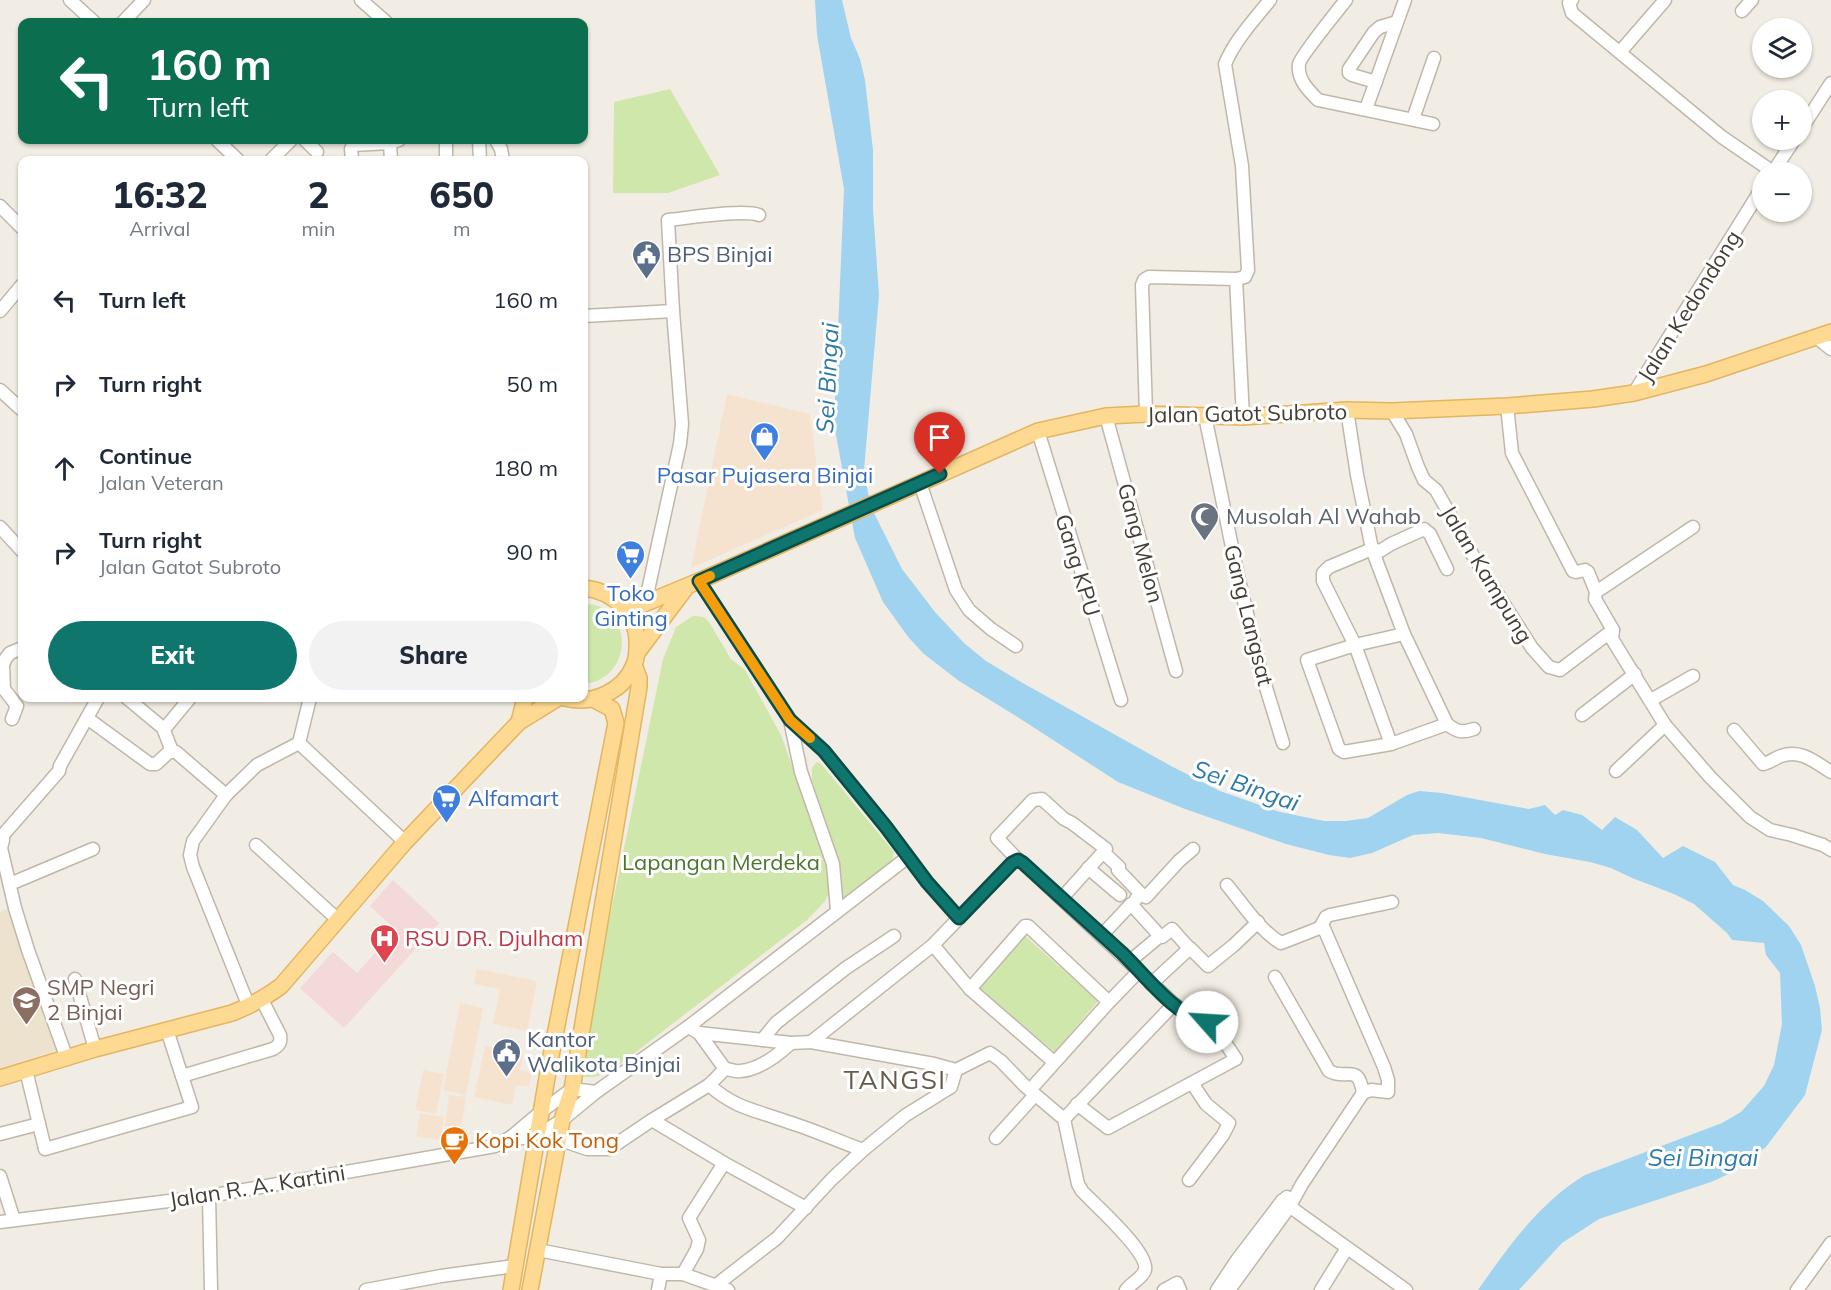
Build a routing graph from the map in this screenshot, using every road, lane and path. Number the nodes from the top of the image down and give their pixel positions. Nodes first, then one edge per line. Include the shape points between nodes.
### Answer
1 (70, 0) edge
2 (144, 0) edge
3 (361, 0) edge
4 (1270, 0) edge
5 (1346, 0) edge
6 (1405, 0) edge
7 (1572, 0) edge
8 (1665, 0) edge
9 (1752, 0) edge
10 (1742, 11) dead end
11 (90, 18) edge
12 (127, 18) edge
13 (381, 18) edge
14 (1397, 22) junction
15 (1620, 52) junction
16 (1434, 57) dead end
17 (1376, 82) junction
18 (1831, 83) edge
19 (1366, 109) junction
20 (1812, 112) edge
21 (1413, 119) junction
22 (1433, 124) dead end
23 (221, 144) edge
24 (287, 144) edge
25 (309, 144) edge
26 (364, 144) edge
27 (317, 152) dead end
28 (234, 156) edge
29 (275, 156) edge
30 (352, 156) edge
31 (1759, 162) edge
32 (1752, 204) edge
33 (0, 206) edge
34 (759, 215) dead end
35 (18, 224) edge
36 (1236, 279) junction
37 (18, 290) edge
38 (0, 311) edge
39 (673, 311) junction
40 (588, 316) edge
41 (1824, 334) edge
42 (1831, 349) edge
43 (0, 390) edge
44 (1634, 393) junction
45 (18, 406) edge
46 (1507, 406) junction
47 (1347, 410) junction
48 (1392, 411) junction
49 (1146, 414) junction
50 (1106, 416) junction
51 (1205, 416) junction
52 (1243, 417) junction
53 (1038, 431) junction
54 (920, 483) junction
55 (0, 527) edge
56 (1693, 527) dead end
57 (18, 547) edge
58 (1372, 549) junction
59 (1447, 569) dead end
60 (693, 584) junction
61 (588, 588) edge
62 (1596, 592) junction
63 (645, 604) junction
64 (627, 611) junction
65 (1613, 630) junction
66 (1404, 634) junction
67 (1354, 645) junction
68 (1016, 646) dead end
69 (18, 650) edge
70 (635, 659) junction
71 (1176, 671) dead end
72 (1635, 674) junction
73 (1693, 676) dead end
74 (588, 699) edge
75 (593, 699) junction
76 (1121, 700) dead end
77 (1651, 700) junction
78 (96, 702) edge
79 (132, 702) edge
80 (187, 702) edge
81 (309, 702) edge
82 (524, 702) edge
83 (552, 702) edge
84 (1582, 715) dead end
85 (87, 718) junction
86 (12, 719) dead end
87 (790, 720) junction
88 (519, 722) junction
89 (1447, 724) junction
90 (1665, 725) junction
91 (163, 728) junction
92 (1474, 729) dead end
93 (1734, 730) dead end
94 (299, 743) junction
95 (1283, 743) dead end
96 (1391, 744) junction
97 (172, 751) junction
98 (1616, 771) dead end
99 (1831, 772) edge
100 (226, 795) junction
101 (2, 841) edge
102 (405, 842) junction
103 (256, 845) dead end
104 (93, 849) dead end
105 (1193, 849) dead end
106 (1831, 850) edge
107 (1103, 852) junction
108 (908, 857) junction
109 (1018, 860) junction
110 (1088, 868) junction
111 (10, 884) junction
112 (1227, 885) dead end
113 (1141, 894) junction
114 (1119, 896) dead end
115 (1062, 898) junction
116 (1392, 902) dead end
117 (1131, 904) junction
118 (837, 910) junction
119 (959, 918) junction
120 (337, 919) junction
121 (1258, 922) junction
122 (1322, 927) junction
123 (1102, 935) junction
124 (894, 936) dead end
125 (1160, 936) junction
126 (933, 945) junction
127 (1189, 948) junction
128 (1130, 961) junction
129 (1139, 971) junction
130 (567, 975) junction
131 (1275, 977) dead end
132 (75, 980) dead end
133 (590, 980) junction
134 (1151, 984) junction
135 (970, 989) junction
136 (1109, 1002) junction
137 (255, 1004) junction
138 (1174, 1004) junction
139 (166, 1030) junction
140 (693, 1030) junction
141 (762, 1040) junction
142 (811, 1042) junction
143 (791, 1043) junction
144 (95, 1049) junction
145 (67, 1059) junction
146 (1054, 1062) junction
147 (725, 1068) junction
148 (26, 1070) junction
149 (956, 1070) junction
150 (182, 1076) junction
151 (0, 1078) edge
152 (1192, 1083) junction
153 (709, 1085) junction
154 (572, 1089) junction
155 (596, 1092) junction
156 (1033, 1092) junction
157 (1363, 1093) junction
158 (1077, 1104) junction
159 (542, 1111) junction
160 (1064, 1119) junction
161 (562, 1120) junction
162 (652, 1120) junction
163 (39, 1124) junction
164 (0, 1134) edge
165 (538, 1136) junction
166 (512, 1137) junction
167 (996, 1138) dead end
168 (558, 1139) junction
169 (863, 1150) junction
170 (724, 1163) junction
171 (0, 1176) edge
172 (1189, 1180) dead end
173 (209, 1196) junction
174 (1286, 1204) junction
175 (806, 1208) junction
176 (14, 1220) junction
177 (0, 1222) edge
178 (1831, 1243) edge
179 (1347, 1248) junction
180 (537, 1250) junction
181 (515, 1266) junction
182 (661, 1274) junction
183 (682, 1274) junction
184 (715, 1286) junction
185 (211, 1290) edge
186 (366, 1290) edge
187 (511, 1290) edge
188 (530, 1290) edge
189 (658, 1290) edge
190 (728, 1290) edge
191 (1126, 1290) edge
192 (1164, 1290) edge
193 (1180, 1290) edge
194 (1217, 1290) edge
195 (1229, 1290) edge
196 (1321, 1290) edge
197 (1406, 1290) edge
198 (1797, 1290) edge

1 - 11 street
2 - 12 street
3 - 13 street
4 - 36 street via 1225,64 1242,166 1248,270 1245,277
5 - 19 street via 1299,62 1300,75 1318,99
6 - 14 street
7 - 15 street via 1572,13
8 - 15 street
9 - 10 street
14 - 17 street
14 - 17 street via 1374,32 1349,69 1352,75
15 - 31 street
16 - 21 street
17 - 19 street
18 - 20 street
19 - 21 street
21 - 22 street
23 - 28 street
24 - 29 street
25 - 27 street
26 - 30 street via 353,145
32 - 44 street, Jalan Kedondong
33 - 35 street
34 - 39 street via 739,213 668,220
36 - 49 street via 1144,280
36 - 52 street
37 - 38 street
39 - 40 street
39 - 63 street via 682,424
41 - 42 street
41 - 44 main road, Jalan Gatot Subroto via 1706,374
43 - 45 street
44 - 46 main road, Jalan Gatot Subroto
46 - 48 main road, Jalan Gatot Subroto
46 - 62 street via 1512,453 1573,571 1587,570
47 - 48 main road, Jalan Gatot Subroto
47 - 52 main road, Jalan Gatot Subroto
47 - 58 street
48 - 65 street, Jalan Kampung via 1425,480 1436,490 1526,639 1549,667 1560,670
49 - 50 main road, Jalan Gatot Subroto
49 - 51 main road, Jalan Gatot Subroto
50 - 53 main road, Jalan Gatot Subroto
50 - 71 street, Gang Melon
51 - 52 main road, Jalan Gatot Subroto
51 - 95 street, Gang Langsat via 1260,668
53 - 54 main road, Jalan Gatot Subroto
53 - 76 street, Gang KPU
54 - 60 main road, Jalan Gatot Subroto
54 - 68 street via 956,590 969,610
55 - 57 street
56 - 62 street
58 - 59 street via 1380,551 1424,530 1430,534
58 - 66 street
58 - 67 street via 1323,573 1323,581
60 - 63 main road, Jalan Gatot Subroto
60 - 70 main road, Jalan Gatot Subroto
60 - 87 street
61 - 64 main road via 606,594
62 - 65 street via 1594,599
63 - 64 main road, Jalan Gatot Subroto
64 - 70 main road via 636,631
65 - 72 street via 1612,639
66 - 67 street
66 - 89 street
67 - 96 street
67 - 96 street via 1306,660 1341,752
69 - 86 street via 6,658 3,669 5,692 17,706
70 - 75 main road, Jalan Gatot Subroto via 626,677 613,690
70 - 133 main road via 639,687
72 - 77 street
72 - 84 street
73 - 77 street
74 - 75 main road
75 - 130 main road via 612,709 616,723
77 - 90 street
78 - 85 street
79 - 91 street
80 - 91 street
81 - 94 street
82 - 88 main road
83 - 88 main road
85 - 97 street via 150,764 156,764
85 - 101 street via 59,771 3,835
87 - 108 street via 824,751
87 - 118 street via 801,772 833,864
88 - 102 main road
89 - 92 street via 1463,733
89 - 96 street
90 - 98 street
90 - 106 street via 1750,817 1770,830
91 - 97 street
93 - 99 street via 1763,764 1781,756 1800,754
94 - 100 street via 257,765
94 - 102 street
97 - 100 street via 182,755
100 - 137 street via 193,841 190,855
101 - 111 street
102 - 120 main road
103 - 120 street
104 - 111 street
105 - 113 street via 1146,897
107 - 109 street via 1106,849 1042,800 1033,800 997,838
107 - 110 street
107 - 113 street
108 - 118 street
108 - 119 street
109 - 115 street
109 - 119 street
110 - 114 street
110 - 115 street
111 - 145 street via 28,950
112 - 121 street
113 - 117 street
115 - 123 street
116 - 122 street via 1330,915 1322,921
117 - 123 street
117 - 125 street
118 - 140 street
119 - 126 street
120 - 137 main road via 281,986
121 - 122 street via 1281,943
121 - 127 street via 1208,966
122 - 157 street via 1388,1080 1388,1092
123 - 128 street
124 - 141 street via 776,1023
125 - 127 street via 1172,929
125 - 128 street
126 - 135 street
126 - 142 street
127 - 134 street
128 - 129 street
129 - 134 street
129 - 136 street
130 - 133 main road
130 - 159 main road
131 - 157 street via 1329,1071 1357,1075
132 - 144 street
133 - 154 main road
134 - 138 street
135 - 136 street via 1028,926
135 - 146 street
136 - 146 street
137 - 139 main road
137 - 150 street via 280,1035 278,1046
138 - 152 street via 1197,1020 1207,1022 1236,1059
138 - 158 street
139 - 144 main road
139 - 150 street
140 - 141 street
140 - 147 street
140 - 155 street
141 - 143 street
142 - 143 street
142 - 149 street
143 - 147 street via 756,1066 739,1071
144 - 145 main road
145 - 148 main road
146 - 156 street
147 - 153 street
148 - 151 main road
148 - 163 street
149 - 156 street via 990,1053
149 - 169 street via 951,1087 906,1115
150 - 163 street via 192,1107 45,1149
152 - 158 street via 1107,1128
152 - 172 street via 1206,1104 1229,1123
153 - 162 street
153 - 169 street via 749,1110
154 - 155 street
154 - 159 street, Jalan R. A. Kartini
154 - 161 main road
155 - 161 street
156 - 160 street
156 - 167 street
157 - 174 street
158 - 160 street
159 - 165 main road
159 - 166 street, Jalan R. A. Kartini
160 - 191 street via 1078,1185 1142,1254 1144,1272
161 - 165 street
161 - 168 main road
162 - 168 street via 609,1149 587,1149
162 - 170 street
163 - 164 street
165 - 166 street, Jalan R. A. Kartini
165 - 181 main road
166 - 173 street, Jalan R. A. Kartini via 495,1146
168 - 180 main road
169 - 175 street
170 - 175 street
170 - 183 street via 688,1218 699,1240
171 - 176 street
173 - 176 street, Jalan R. A. Kartini
173 - 185 street
174 - 179 street
174 - 194 street via 1237,1260
174 - 195 street
175 - 184 street via 777,1238
176 - 177 street, Jalan R. A. Kartini
178 - 198 street
179 - 196 street
179 - 197 street
180 - 182 street
180 - 188 main road
181 - 186 street
181 - 187 main road
182 - 183 street
182 - 189 street
183 - 184 street
184 - 190 street
192 - 193 street via 1177,1283

